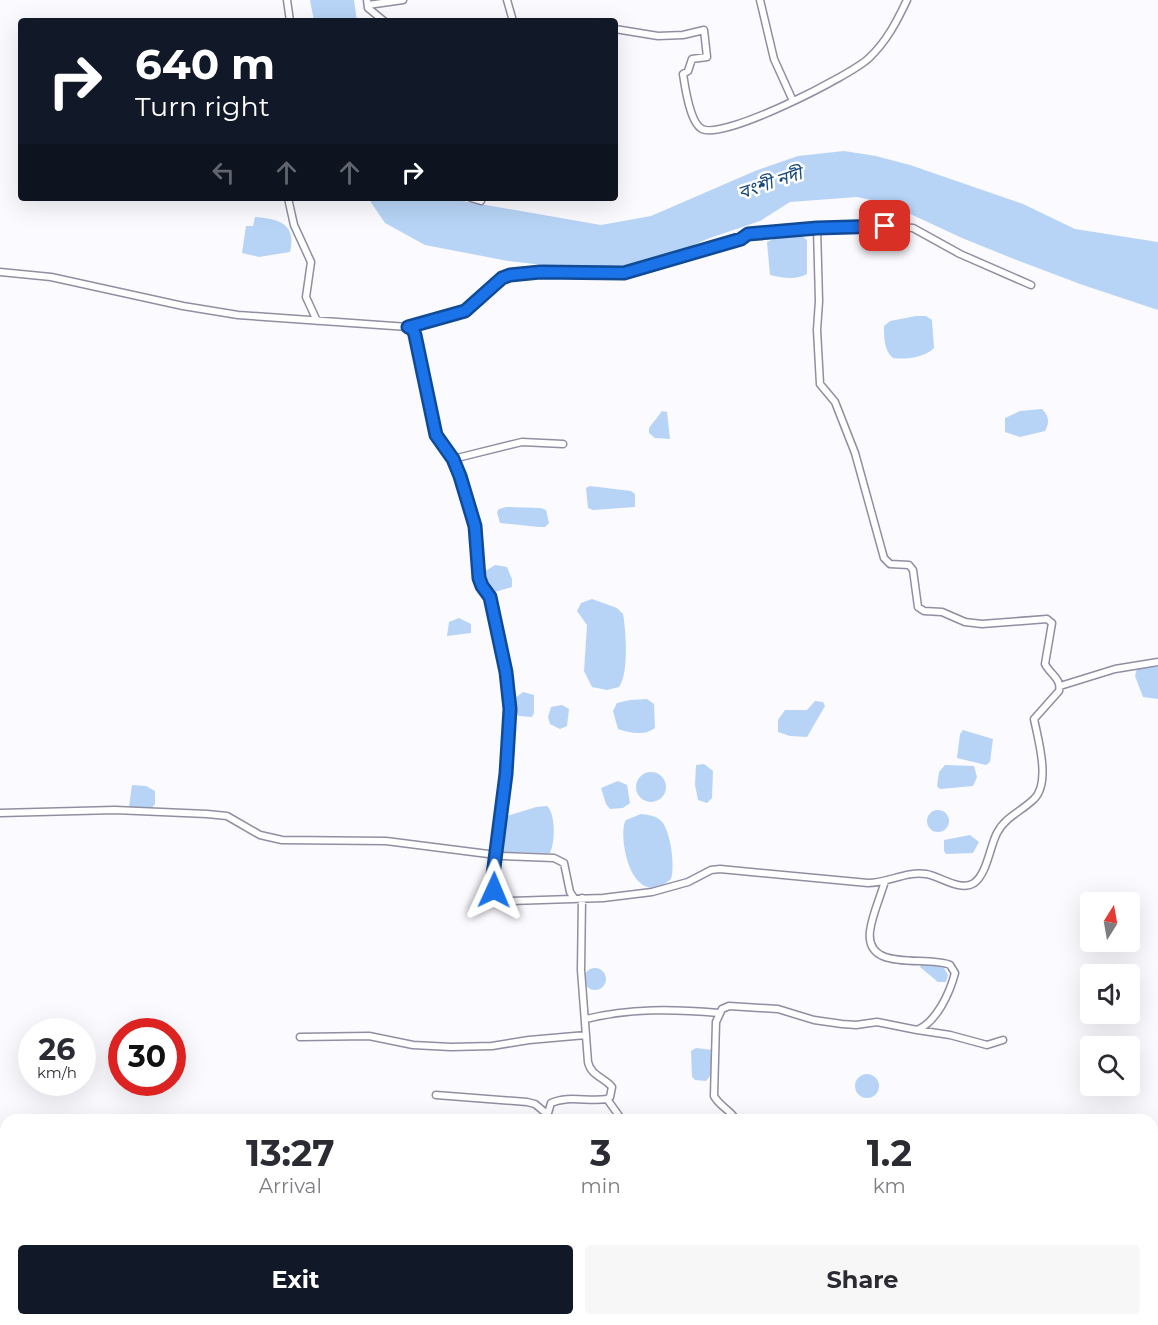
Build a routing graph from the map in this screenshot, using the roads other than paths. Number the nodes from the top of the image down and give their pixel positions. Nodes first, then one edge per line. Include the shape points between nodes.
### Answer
1 (287, 0) edge
2 (403, 0) edge
3 (507, 0) edge
4 (760, 0) edge
5 (907, 0) edge
6 (367, 2) edge
7 (290, 18) edge
8 (380, 18) edge
9 (512, 18) edge
10 (618, 29) edge
11 (793, 101) junction
12 (289, 201) edge
13 (817, 228) junction
14 (0, 272) edge
15 (1031, 285) dead end
16 (317, 321) junction
17 (408, 327) junction
18 (564, 444) dead end
19 (453, 459) junction
20 (1158, 662) edge
21 (1060, 686) junction
22 (0, 813) edge
23 (495, 855) junction
24 (885, 881) junction
25 (578, 898) junction
26 (719, 1013) junction
27 (586, 1019) junction
28 (917, 1030) junction
29 (586, 1035) junction
30 (300, 1036) dead end
31 (1003, 1040) dead end
32 (436, 1095) dead end
33 (607, 1099) junction
34 (544, 1114) edge
35 (548, 1114) edge
36 (618, 1114) edge
37 (732, 1114) edge

1 - 7 street
2 - 6 street
3 - 9 street
4 - 11 street via 774,59
5 - 11 street via 881,46 867,59
6 - 8 street via 368,8
10 - 11 street via 658,36 704,30 707,58 692,59 688,71 683,73 687,100 700,128 710,132 733,127
12 - 16 street via 294,225 311,262 306,297
13 - 15 street via 913,228 970,259
13 - 17 street via 748,234 624,273 510,275 465,311
13 - 21 street via 820,384 835,402 855,453 884,558 890,564 909,565 913,570 918,607 924,611 982,624 1050,620 1053,629 1045,664
14 - 16 street via 51,277 227,313
16 - 17 street
17 - 19 street via 415,335 436,435
18 - 19 street via 522,442
19 - 23 street via 475,526 479,578 490,597 510,709
20 - 21 street via 1115,669
21 - 24 street via 1034,719 1041,753 1040,789 997,832 976,882 963,885 924,873
22 - 23 street via 115,810 207,814 227,816 260,835 282,840 386,841
23 - 25 street via 558,858 564,863 570,892
23 - 25 street via 494,890 498,897 511,901
24 - 25 street via 852,882 720,869 652,892
24 - 28 street via 870,931 877,953 887,960 936,961 950,965 955,973 936,1012
25 - 27 street
26 - 27 street via 654,1010
26 - 28 street via 729,1006 778,1009 835,1023 877,1022
26 - 37 street via 714,1096
27 - 29 street
28 - 31 street via 987,1045
29 - 30 street via 451,1047 412,1045 369,1036
29 - 33 street via 590,1068 612,1087
32 - 34 street via 527,1102
33 - 35 street via 558,1100 551,1103
33 - 36 street

